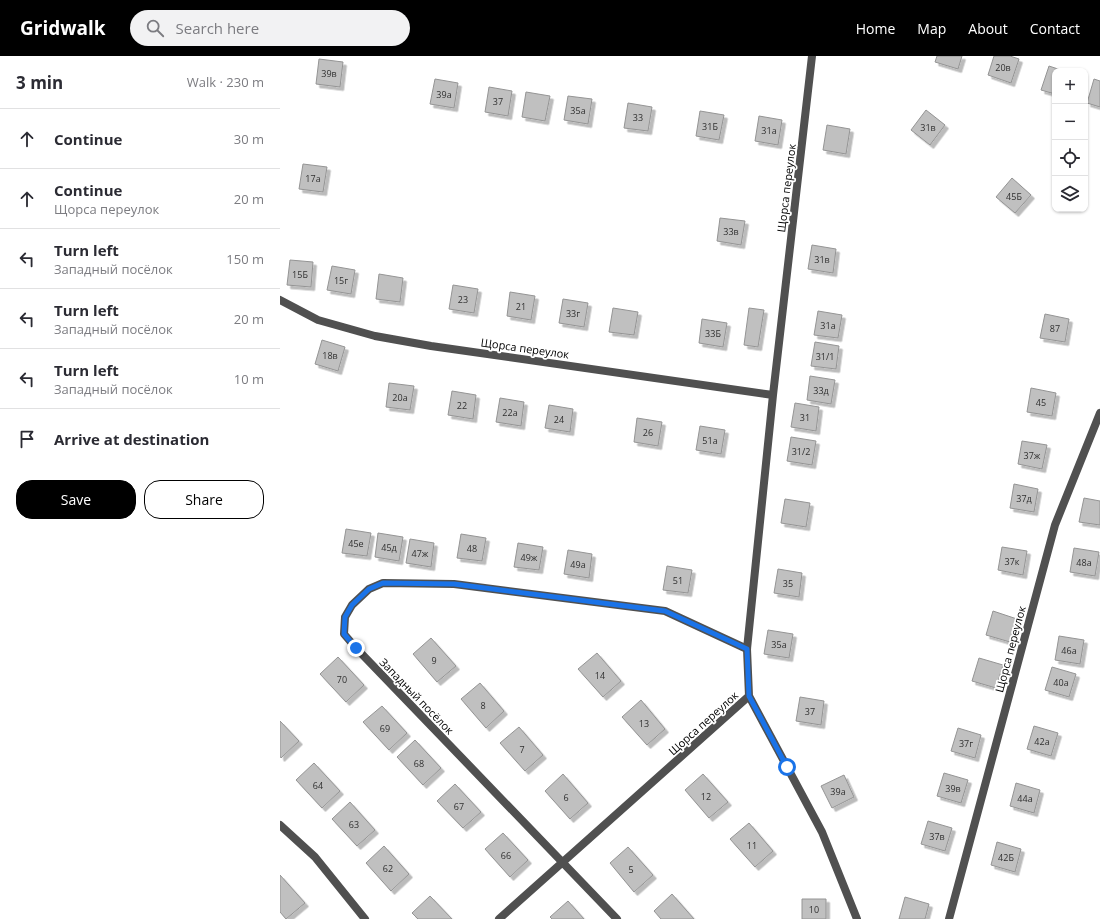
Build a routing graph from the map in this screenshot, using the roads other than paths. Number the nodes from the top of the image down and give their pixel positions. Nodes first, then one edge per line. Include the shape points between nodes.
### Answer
1 (812, 56) edge
2 (280, 300) edge
3 (773, 395) junction
4 (1100, 413) edge
5 (747, 649) junction
6 (749, 696) junction
7 (280, 825) edge
8 (563, 862) junction
9 (365, 919) edge
10 (499, 919) edge
11 (618, 919) edge
12 (857, 919) edge
13 (949, 919) edge

1 - 3 street, Щорса переулок
2 - 3 street, Щорса переулок via 318,320 375,336
3 - 5 street, Щорса переулок
4 - 13 street, Щорса переулок via 1055,525
5 - 6 street, Щорса переулок
5 - 8 street, Западный посёлок via 665,611 454,584 383,583 369,589 352,605 345,617 344,634
6 - 8 street, Щорса переулок
6 - 12 street via 822,832
7 - 9 street via 315,856
8 - 10 street, Щорса переулок
8 - 11 street, Западный посёлок

